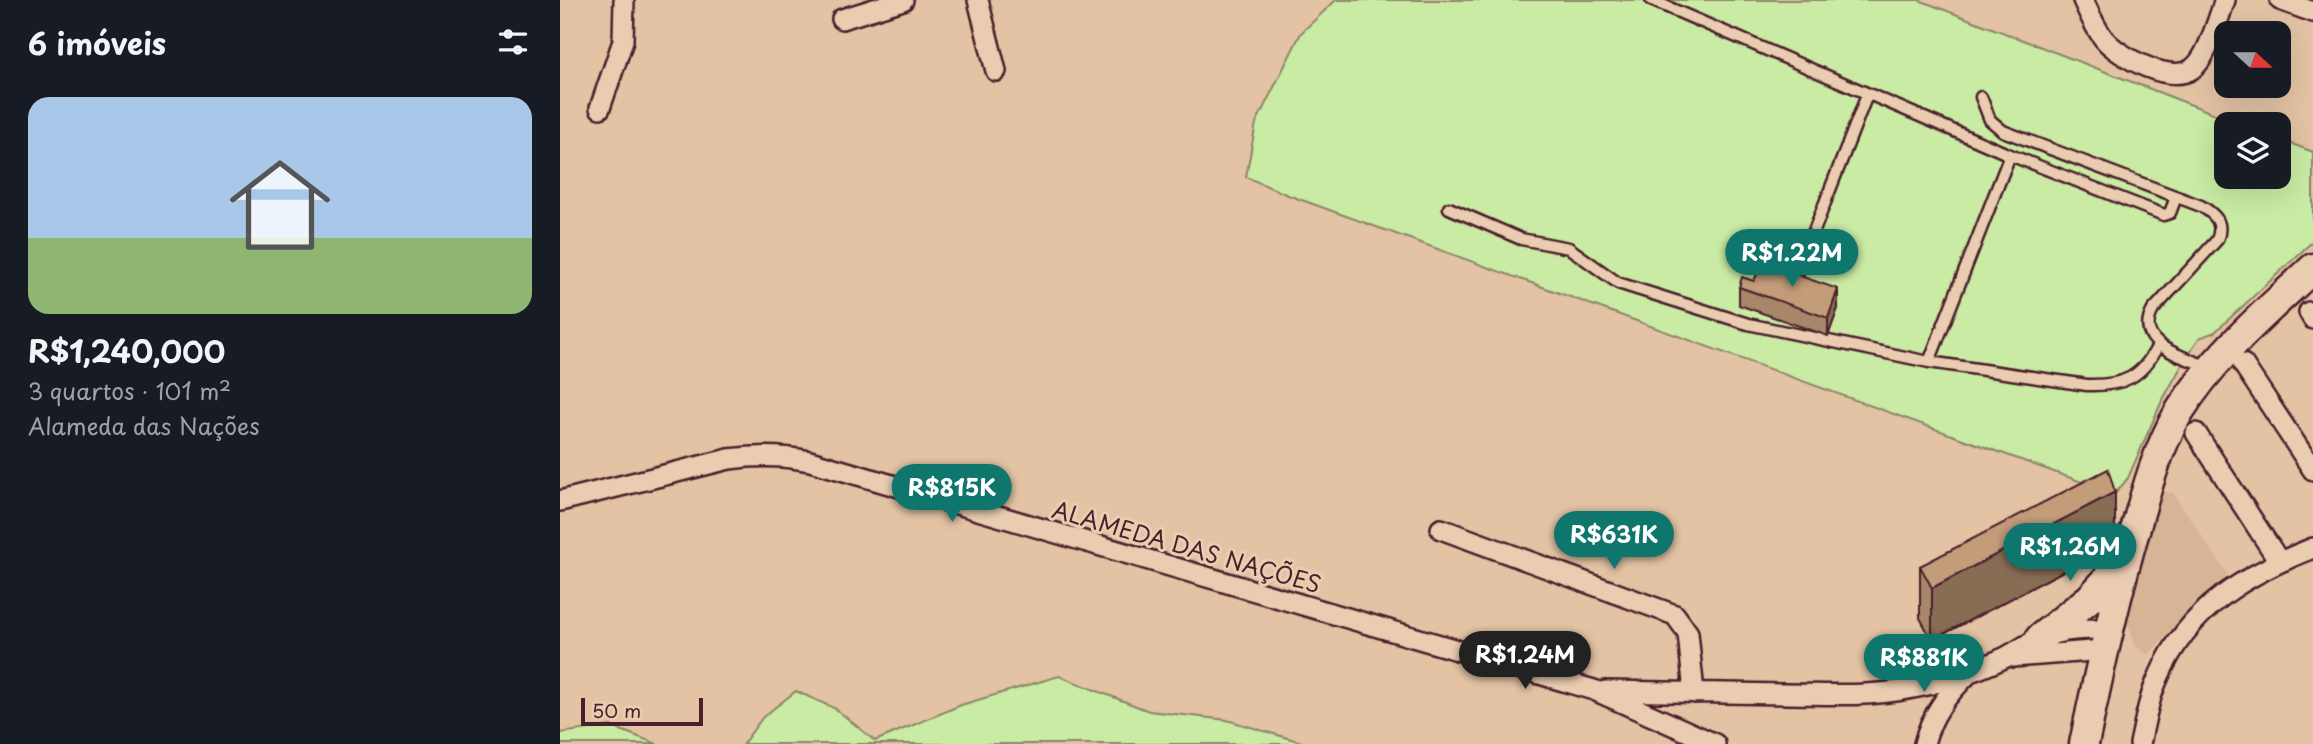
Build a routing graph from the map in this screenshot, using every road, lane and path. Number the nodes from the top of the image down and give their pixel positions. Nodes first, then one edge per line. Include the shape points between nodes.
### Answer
1 (624, 0) edge
2 (903, 0) edge
3 (978, 0) edge
4 (1651, 0) edge
5 (2083, 0) edge
6 (2225, 0) edge
7 (2280, 0) edge
8 (2313, 12) edge
9 (842, 19) dead end
10 (996, 71) dead end
11 (1867, 95) junction
12 (1981, 97) dead end
13 (600, 108) dead end
14 (2010, 155) junction
15 (2176, 197) junction
16 (1449, 208) dead end
17 (2313, 268) edge
18 (1796, 277) edge
19 (2158, 345) junction
20 (1929, 362) junction
21 (2244, 364) dead end
22 (2211, 369) junction
23 (2196, 433) dead end
24 (2313, 470) edge
25 (560, 501) edge
26 (1441, 529) dead end
27 (2313, 548) edge
28 (2128, 556) junction
29 (2279, 561) junction
30 (2040, 638) junction
31 (2106, 640) junction
32 (2005, 657) junction
33 (1971, 671) junction
34 (1594, 690) junction
35 (1694, 693) junction
36 (1715, 744) edge
37 (1924, 744) edge
38 (2084, 744) edge
39 (2140, 744) edge

1 - 13 street via 623,41
2 - 9 street
3 - 10 street
4 - 11 lane
5 - 6 street via 2114,49 2174,74 2184,73 2200,61
7 - 8 street
11 - 14 lane
11 - 18 lane
12 - 15 lane via 1990,120 2003,131
14 - 15 lane via 2164,215 2170,213
14 - 20 lane
15 - 19 lane via 2209,211 2220,223 2220,231 2211,248 2148,318 2147,327
16 - 20 lane via 1521,239 1569,248 1618,283 1748,324
17 - 22 main road
19 - 20 lane via 2141,371 2104,386
19 - 22 lane
21 - 24 street
22 - 28 main road via 2165,440
23 - 29 street
25 - 34 street, ALAMEDA DAS NAÇÕES via 729,459 783,456
26 - 35 street via 1675,615 1688,633
27 - 29 street
28 - 30 main road via 2090,598
28 - 31 main road
29 - 39 street via 2211,604 2172,650 2149,704
30 - 31 street, ALAMEDA DAS NAÇÕES via 2079,629
30 - 32 street, ALAMEDA DAS NAÇÕES
31 - 32 street, ALAMEDA DAS NAÇÕES
31 - 38 main road
32 - 33 street, ALAMEDA DAS NAÇÕES
33 - 35 street, ALAMEDA DAS NAÇÕES via 1935,683 1865,694
33 - 37 street, ALAMEDA DAS NAÇÕES via 1936,712
34 - 35 street, ALAMEDA DAS NAÇÕES
34 - 36 street, ALAMEDA DAS NAÇÕES

